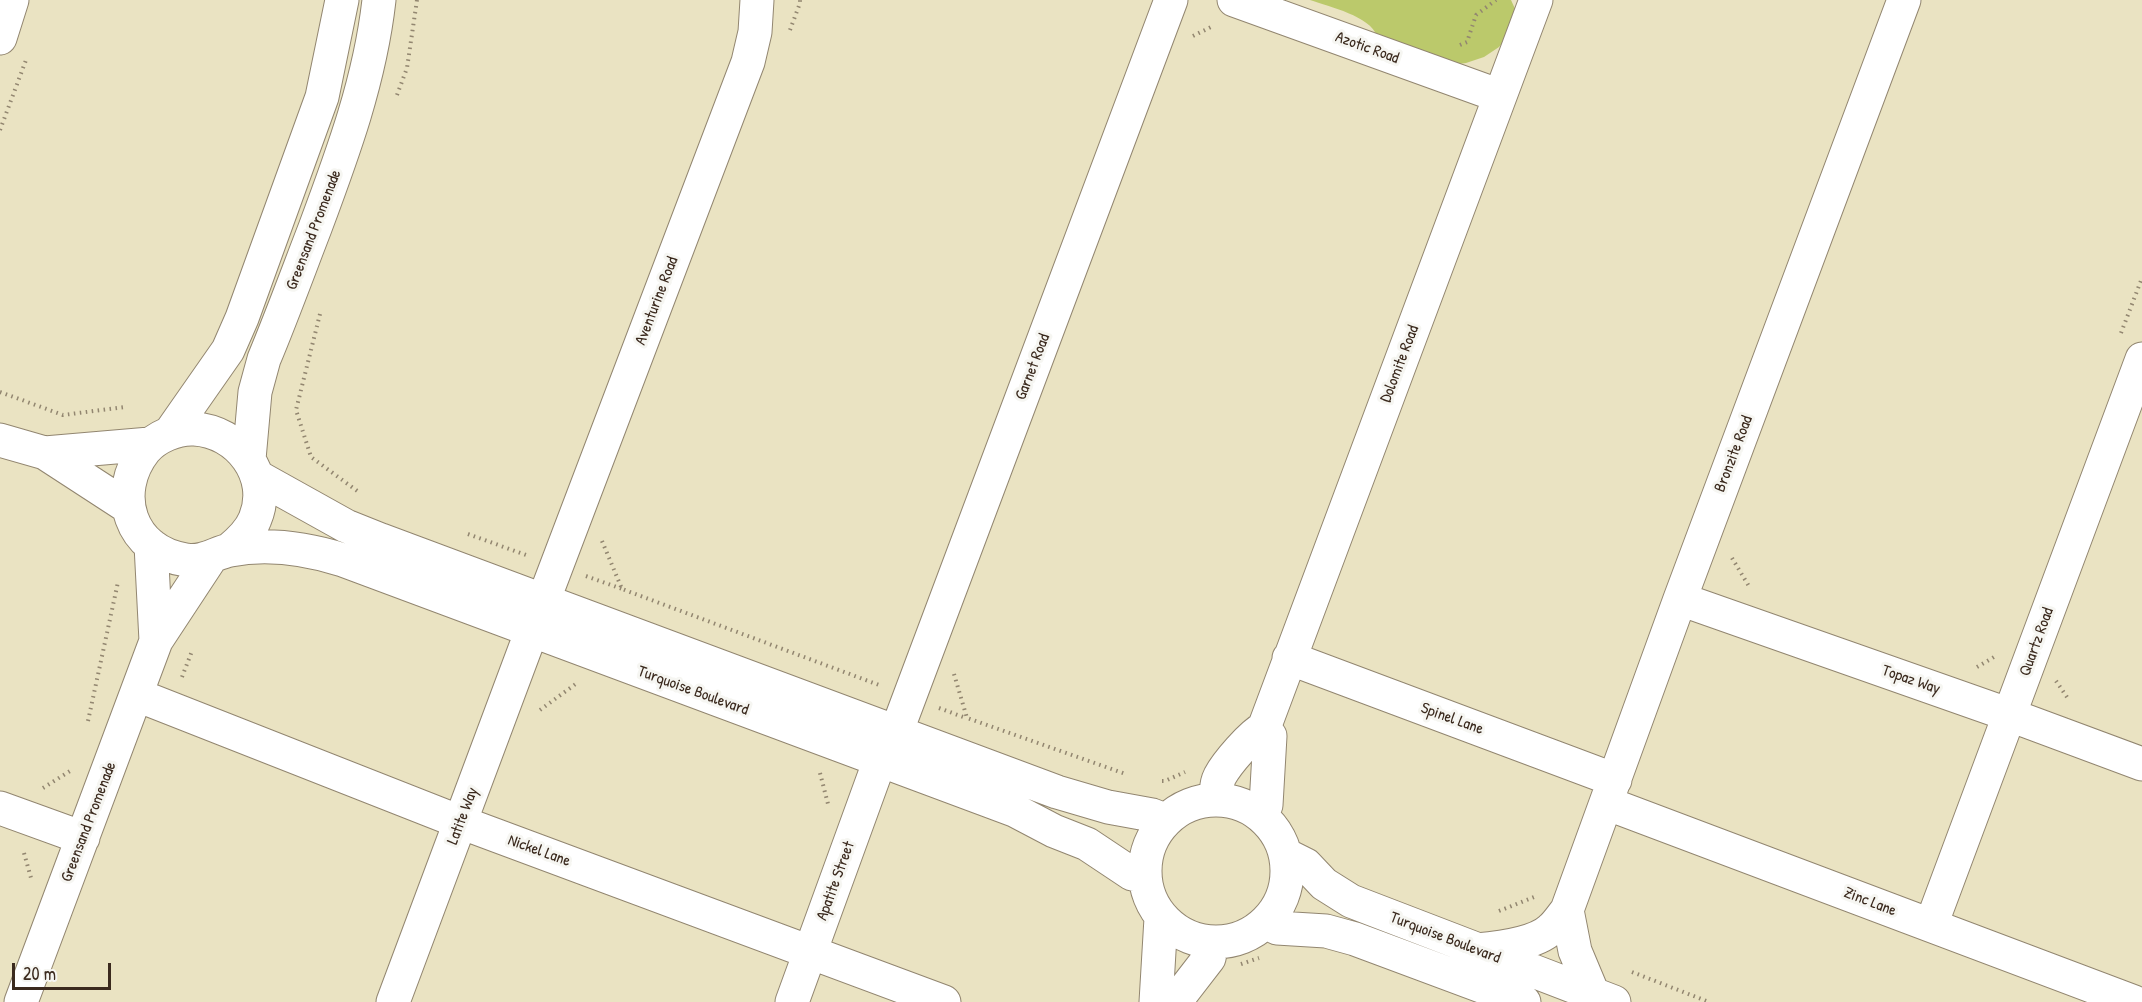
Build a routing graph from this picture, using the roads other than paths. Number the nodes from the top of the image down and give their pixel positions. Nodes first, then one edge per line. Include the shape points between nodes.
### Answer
1 (12, 0) edge
2 (342, 0) edge
3 (379, 0) edge
4 (757, 0) edge
5 (1171, 0) edge
6 (1536, 0) edge
7 (1904, 0) edge
8 (1226, 12) edge
9 (0, 38) edge
10 (1500, 96) junction
11 (2142, 359) edge
12 (160, 439) junction
13 (0, 440) edge
14 (45, 453) junction
15 (253, 468) junction
16 (128, 507) junction
17 (151, 545) junction
18 (220, 554) junction
19 (544, 599) junction
20 (1680, 599) junction
21 (532, 630) junction
22 (156, 641) junction
23 (1289, 658) junction
24 (137, 695) junction
25 (2010, 715) junction
26 (1264, 728) junction
27 (882, 761) junction
28 (2142, 764) edge
29 (1610, 791) junction
30 (1218, 800) junction
31 (0, 808) edge
32 (1258, 813) junction
33 (1165, 820) junction
34 (460, 822) junction
35 (83, 838) junction
36 (1286, 855) junction
37 (1144, 875) junction
38 (1567, 910) junction
39 (1161, 918) junction
40 (1267, 922) junction
41 (1931, 925) junction
42 (1212, 943) junction
43 (1477, 950) junction
44 (811, 952) junction
45 (1604, 998) edge
46 (21, 1002) edge
47 (393, 1002) edge
48 (792, 1002) edge
49 (944, 1002) edge
50 (1156, 1002) edge
51 (1176, 1002) edge
52 (1524, 1002) edge
53 (2134, 1002) edge

1 - 9 street
2 - 12 street via 322,97 242,318 228,350
3 - 15 street, Greensand Promenade via 358,108 255,392
4 - 19 street, Aventurine Road via 748,62
5 - 27 street, Garnet Road
6 - 10 street, Dolomite Road
7 - 20 street, Bronzite Road
8 - 10 street, Azotic Road
10 - 23 street, Dolomite Road
11 - 25 street, Quartz Road
12 - 14 street
12 - 15 street via 192,429 215,432 235,443
12 - 16 street via 135,463 128,484
13 - 14 street
14 - 16 street
15 - 18 street via 260,498 255,519 245,537
15 - 19 street, Turquoise Boulevard via 346,526
16 - 17 street via 136,528
17 - 18 street via 169,556 189,561
17 - 22 street, Greensand Promenade
18 - 21 street, Turquoise Boulevard via 273,548 316,551
18 - 22 street, Greensand Promenade
19 - 27 street, Turquoise Boulevard
20 - 25 street, Topaz Way
20 - 29 street, Bronzite Road
21 - 27 street, Turquoise Boulevard
21 - 34 street, Latite Way
22 - 24 street, Greensand Promenade
23 - 26 street, Dolomite Road
23 - 29 street, Spinel Lane
24 - 34 street, Nickel Lane
24 - 35 street, Greensand Promenade
25 - 28 street, Topaz Way
25 - 41 street, Quartz Road
26 - 30 street, Dolomite Road via 1254,734 1219,777
26 - 32 street via 1270,736 1268,792 1266,806
27 - 33 street, Turquoise Boulevard via 1057,792
27 - 37 street, Turquoise Boulevard via 1014,810 1086,844 1132,874
27 - 44 street, Apatite Street
29 - 38 street, Bronzite Road
29 - 41 street, Zinc Lane
30 - 32 street via 1239,803
30 - 33 street via 1198,802
31 - 35 street
32 - 36 street via 1271,824
33 - 37 street via 1146,853
34 - 44 street, Nickel Lane
34 - 47 street, Latite Way
35 - 46 street, Greensand Promenade
36 - 40 street via 1288,880 1281,903
36 - 43 street, Turquoise Boulevard via 1306,865 1324,885 1351,902
37 - 39 street via 1148,896
38 - 43 street, Bronzite Road via 1550,931 1508,947
38 - 45 street via 1575,951
39 - 42 street via 1184,936
39 - 50 street
40 - 42 street via 1232,942
40 - 52 street, Turquoise Boulevard via 1276,928 1326,931 1355,939
41 - 53 street, Zinc Lane
42 - 51 street via 1209,958
43 - 45 street, Turquoise Boulevard
44 - 48 street, Apatite Street
44 - 49 street, Nickel Lane

